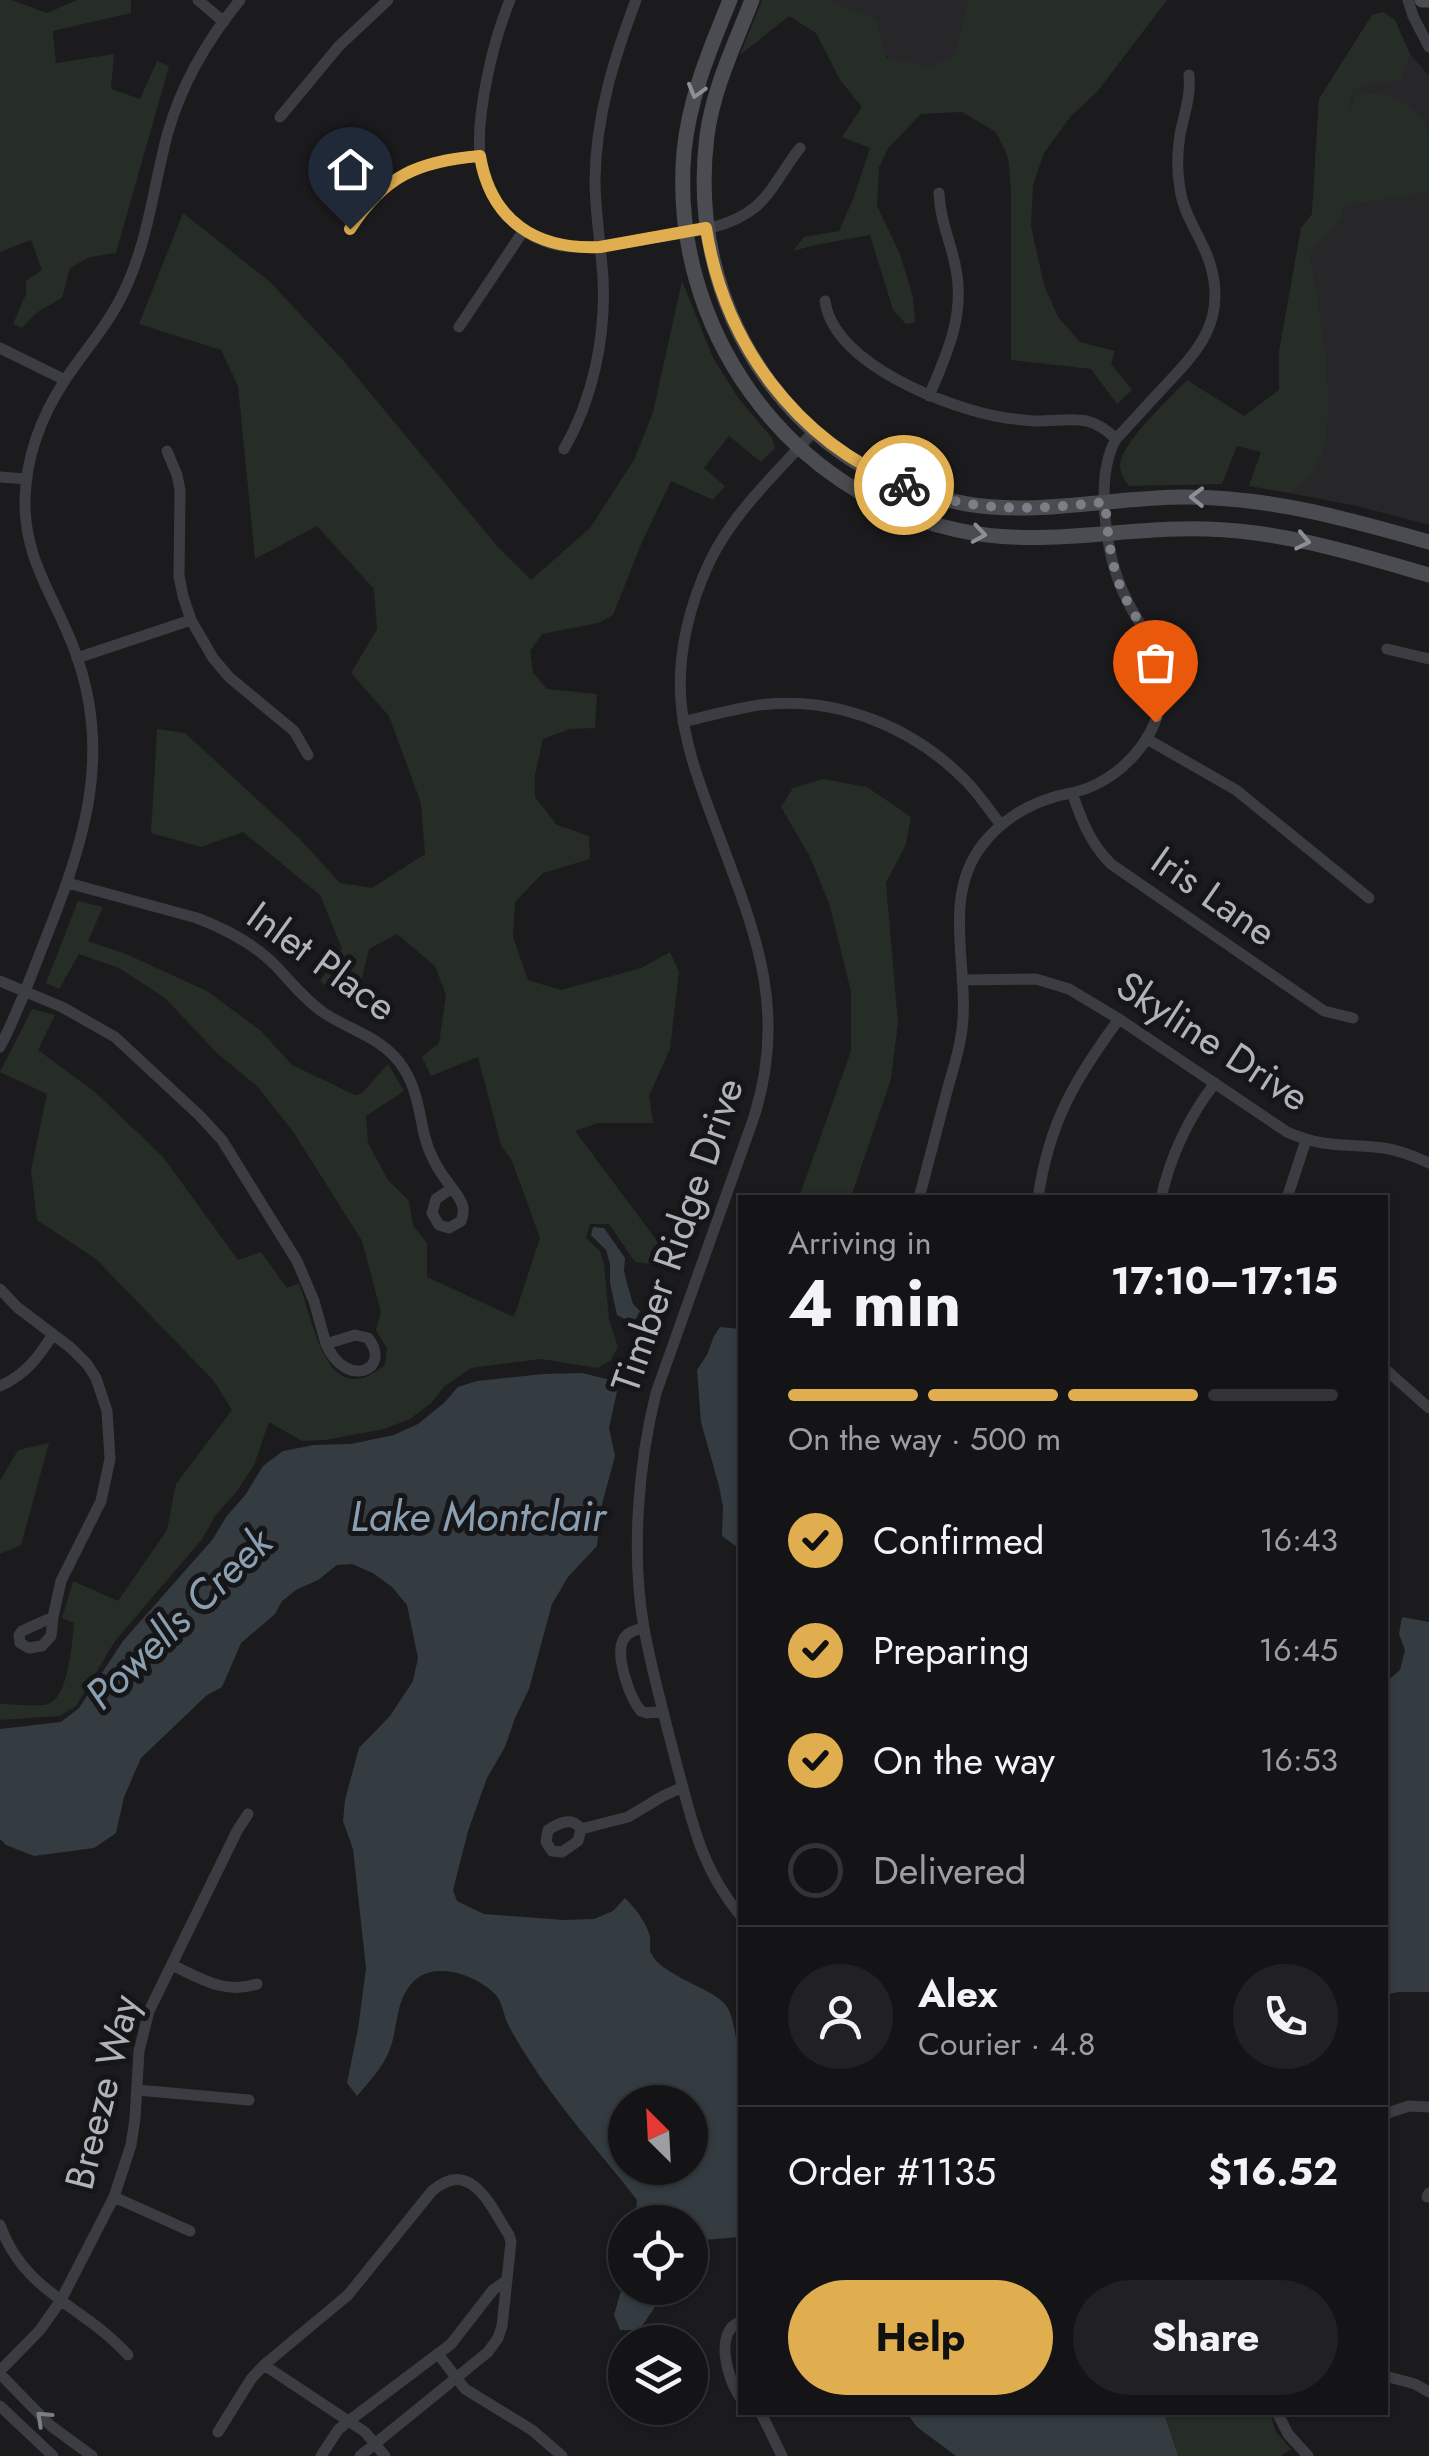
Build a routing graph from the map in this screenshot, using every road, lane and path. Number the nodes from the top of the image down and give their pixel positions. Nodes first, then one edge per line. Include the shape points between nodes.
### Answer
1 (198, 0) edge
2 (240, 0) edge
3 (388, 0) edge
4 (510, 0) edge
5 (636, 0) edge
6 (730, 0) edge
7 (752, 0) edge
8 (1408, 0) edge
9 (1422, 0) edge
10 (1429, 0) edge
11 (224, 22) junction
12 (1429, 47) edge
13 (1189, 75) dead end
14 (280, 117) dead end
15 (800, 148) dead end
16 (480, 156) junction
17 (939, 193) dead end
18 (706, 228) junction
19 (350, 229) dead end
20 (524, 230) junction
21 (686, 232) junction
22 (600, 247) junction
23 (825, 300) dead end
24 (459, 327) dead end
25 (0, 348) edge
26 (65, 380) junction
27 (929, 396) junction
28 (814, 431) junction
29 (1116, 439) junction
30 (800, 446) junction
31 (564, 449) dead end
32 (167, 451) dead end
33 (0, 477) edge
34 (26, 480) junction
35 (1105, 502) junction
36 (1108, 534) junction
37 (1429, 542) edge
38 (1429, 575) edge
39 (191, 620) junction
40 (1387, 649) dead end
41 (77, 658) junction
42 (1429, 659) edge
43 (684, 722) junction
44 (1147, 738) junction
45 (308, 755) dead end
46 (1072, 793) junction
47 (1001, 825) junction
48 (68, 883) junction
49 (1369, 898) dead end
50 (962, 980) junction
51 (0, 981) edge
52 (26, 991) junction
53 (1353, 1018) dead end
54 (1119, 1019) junction
55 (0, 1047) edge
56 (1216, 1083) junction
57 (1306, 1140) junction
58 (1429, 1163) edge
59 (452, 1188) dead end
60 (920, 1195) edge
61 (1038, 1195) edge
62 (1161, 1195) edge
63 (1288, 1195) edge
64 (0, 1289) edge
65 (53, 1334) junction
66 (326, 1344) dead end
67 (1388, 1371) edge
68 (0, 1386) edge
69 (1429, 1408) edge
70 (52, 1617) dead end
71 (644, 1628) junction
72 (663, 1711) junction
73 (683, 1787) junction
74 (248, 1814) dead end
75 (582, 1829) dead end
76 (738, 1913) edge
77 (172, 1965) junction
78 (257, 1984) dead end
79 (137, 2090) junction
80 (248, 2100) dead end
81 (1429, 2107) edge
82 (1388, 2113) edge
83 (114, 2197) junction
84 (0, 2225) edge
85 (190, 2231) dead end
86 (508, 2280) junction
87 (61, 2300) junction
88 (738, 2323) edge
89 (438, 2354) junction
90 (128, 2355) dead end
91 (264, 2365) junction
92 (0, 2373) edge
93 (1388, 2377) edge
94 (456, 2378) junction
95 (1429, 2392) edge
96 (738, 2394) edge
97 (0, 2406) edge
98 (761, 2415) edge
99 (1278, 2415) edge
100 (349, 2421) junction
101 (218, 2432) dead end
102 (374, 2443) junction
103 (53, 2456) edge
104 (92, 2456) edge
105 (322, 2456) edge
106 (360, 2456) edge
107 (385, 2456) edge
108 (562, 2456) edge
109 (782, 2456) edge
110 (1308, 2456) edge

1 - 11 street
2 - 11 street
3 - 14 street
4 - 16 street via 486,87
5 - 22 street via 602,110
6 -> 21 main road via 688,122
7 - 18 main road via 708,127
8 - 12 street
9 - 10 main road
11 - 26 street via 179,100 128,285
13 - 29 street via 1179,188 1210,264 1215,306 1194,356
15 - 18 street via 752,210
16 - 19 street via 402,175 374,196
16 - 20 street via 492,195
17 - 27 street via 958,308
18 - 21 street
18 - 28 main road via 722,294 744,344
20 - 22 street via 550,243
20 - 24 street
21 - 22 street
21 - 30 main road via 694,278 726,356
22 - 31 street via 598,345 586,405
23 - 27 street via 832,322 860,353
25 - 26 street
26 - 34 street via 43,420
27 - 29 street via 1006,418 1086,420
28 - 30 street, Timber Ridge Drive
28 - 35 main road via 886,478 950,500 1015,510
29 - 35 street via 1106,463
30 -> 36 main road via 875,500 934,524 1015,538
30 - 43 street, Timber Ridge Drive via 741,513 710,561 683,652
32 - 39 street via 180,490 179,576
33 - 34 street
34 - 41 street via 35,560
35 - 36 street
37 -> 35 main road via 1257,500
36 -> 38 main road via 1243,531
36 - 44 street via 1119,583 1160,662 1160,707
39 - 41 street
39 - 45 street via 229,677 294,730
40 - 42 street
41 - 48 street via 90,714 92,770
43 - 47 street via 784,704 861,715 928,748
43 - 71 street, Timber Ridge Drive via 698,781 760,952 770,1031 760,1098 648,1425 639,1505
44 - 46 street via 1119,770
44 - 49 street via 1236,790
46 - 47 street via 1034,804
46 - 53 street, Iris Lane via 1084,828 1111,864 1324,1011
47 - 50 street via 978,850 962,890
48 - 52 street
48 - 59 street, Inlet Place via 218,926 260,951 323,1012 386,1047 414,1090 431,1154
50 - 54 street, Skyline Drive via 1053,983
50 - 60 street via 961,1039
51 - 52 street
52 - 55 street
52 - 66 street via 116,1037 222,1140 297,1261
54 - 56 street, Skyline Drive
54 - 61 street via 1059,1114
56 - 57 street, Skyline Drive
56 - 62 street via 1185,1127
57 - 58 street, Skyline Drive via 1396,1150
57 - 63 street
64 - 65 street
65 - 68 street via 31,1366
65 - 70 street via 96,1378 107,1410 110,1460 101,1502 61,1581
67 - 69 street
71 - 72 street, Timber Ridge Drive
71 - 72 street via 621,1644 626,1680 638,1708
72 - 73 street, Timber Ridge Drive
73 - 75 street via 628,1817
73 - 76 street, Timber Ridge Drive via 706,1864
74 - 77 street, Breeze Way
77 - 78 street via 220,1987
77 - 79 street, Breeze Way via 143,2031
79 - 80 street
79 - 83 street, Breeze Way
81 - 82 street
83 - 85 street
83 - 87 street, Breeze Way
84 - 87 street via 17,2261
86 - 89 street
86 - 91 street via 509,2235 480,2189 462,2180 445,2182 348,2295
86 - 94 street via 498,2338
87 - 90 street
87 - 92 street, Breeze Way
88 - 96 street via 726,2332 726,2366
89 - 94 street
89 - 100 street
91 - 100 street
91 - 101 street
104 -> 92 street via 51,2426
93 - 95 street
94 - 102 street
94 - 108 street
97 - 103 street
98 - 109 street
99 - 110 street
100 - 102 street
100 - 105 street
102 - 106 street
102 - 107 street

